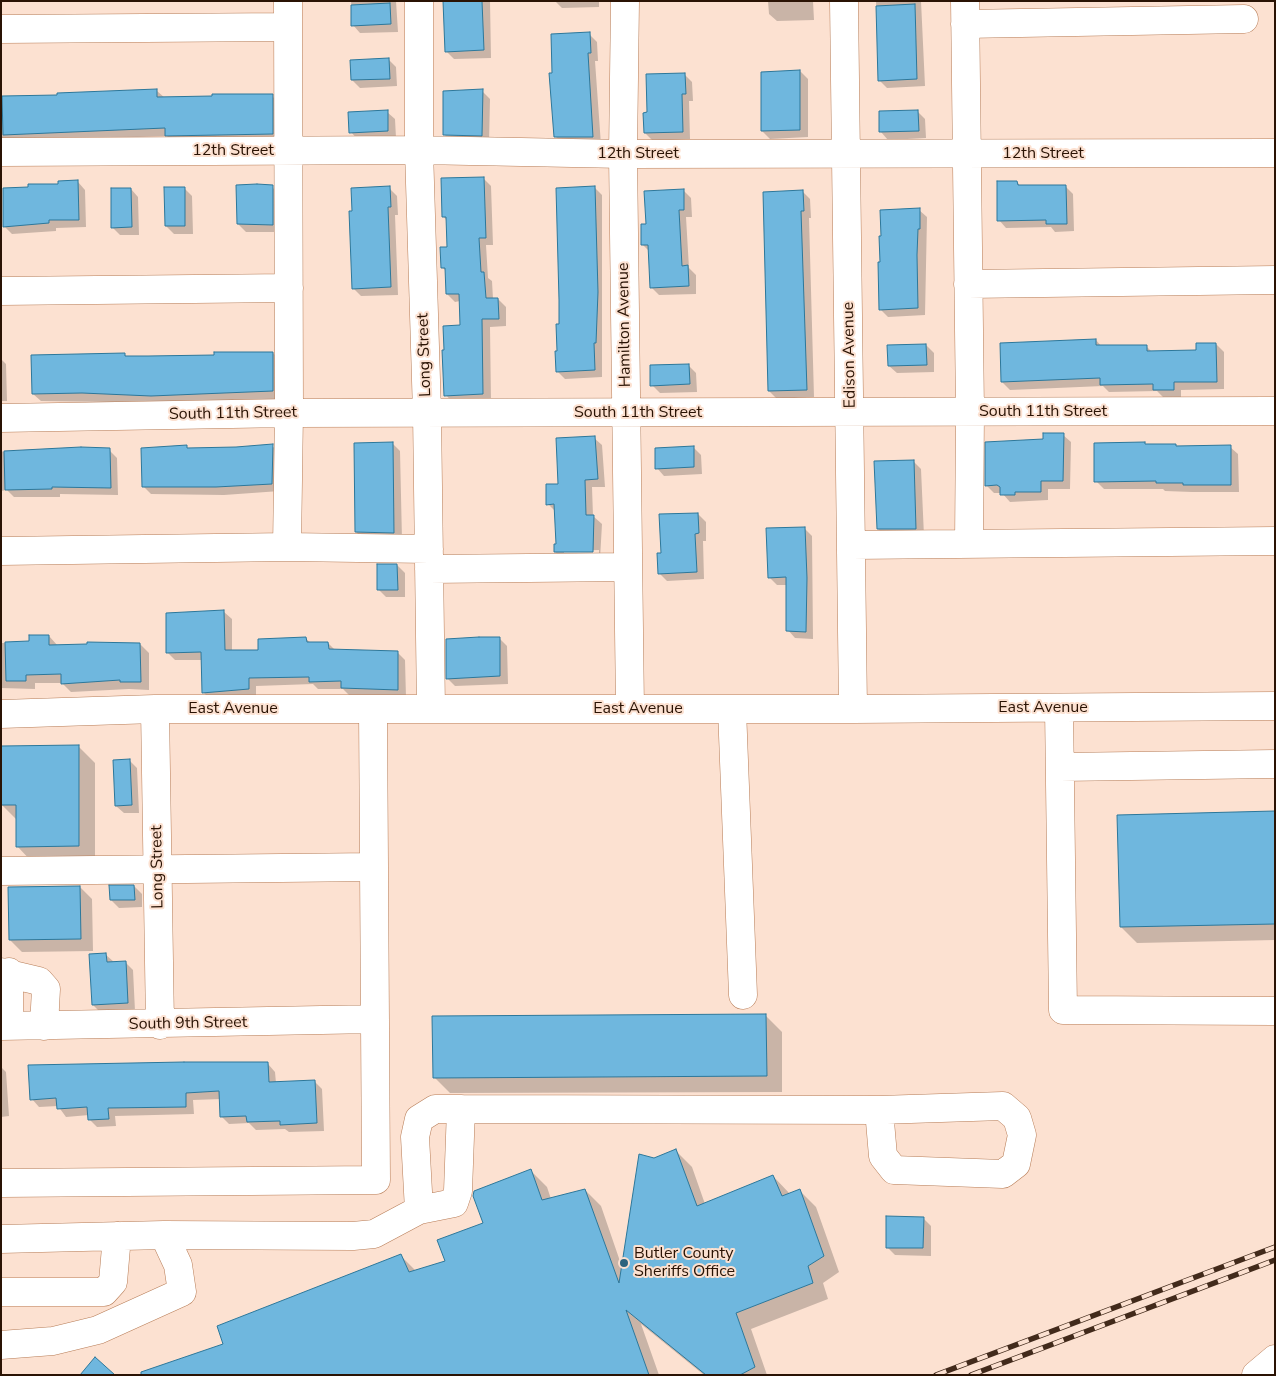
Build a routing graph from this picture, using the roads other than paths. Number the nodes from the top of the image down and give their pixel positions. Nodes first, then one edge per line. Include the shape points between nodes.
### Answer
1 (419, 1) edge
2 (625, 1) edge
3 (844, 1) edge
4 (965, 12) edge
5 (288, 14) edge
6 (1244, 19) dead end
7 (1, 29) edge
8 (418, 150) junction
9 (288, 151) junction
10 (1, 152) edge
11 (1275, 153) edge
12 (623, 154) junction
13 (848, 154) junction
14 (965, 154) junction
15 (1275, 280) edge
16 (968, 284) junction
17 (289, 288) junction
18 (1, 291) edge
19 (1275, 411) edge
20 (625, 412) junction
21 (851, 412) junction
22 (970, 412) junction
23 (289, 413) junction
24 (426, 413) junction
25 (1, 418) edge
26 (1275, 541) edge
27 (969, 544) junction
28 (852, 546) junction
29 (287, 547) junction
30 (1, 551) edge
31 (429, 559) junction
32 (628, 567) junction
33 (1275, 706) edge
34 (1059, 708) junction
35 (373, 709) junction
36 (431, 709) junction
37 (630, 709) junction
38 (732, 709) junction
39 (853, 709) junction
40 (155, 710) junction
41 (1, 714) edge
42 (1275, 764) edge
43 (1060, 767) junction
44 (374, 867) junction
45 (158, 870) junction
46 (1, 871) edge
47 (5, 972) edge
48 (743, 995) dead end
49 (1275, 1011) edge
50 (376, 1019) junction
51 (160, 1025) junction
52 (5, 1026) edge
53 (44, 1026) junction
54 (460, 1109) junction
55 (879, 1110) junction
56 (1, 1183) edge
57 (419, 1210) junction
58 (164, 1235) junction
59 (118, 1236) junction
60 (1, 1239) edge
61 (1, 1292) edge
62 (1, 1345) edge
63 (1275, 1359) edge
64 (1256, 1375) edge

1 - 8 street, Long Street
2 - 12 street, Hamilton Avenue
3 - 13 street, Edison Avenue
4 - 6 street
4 - 14 street
5 - 7 street
5 - 9 street
8 - 9 street, 12th Street
8 - 12 street, 12th Street
8 - 24 street, Long Street
9 - 10 street, 12th Street
9 - 17 street
11 - 14 street, 12th Street
12 - 13 street, 12th Street
12 - 20 street, Hamilton Avenue
13 - 14 street, 12th Street
13 - 21 street, Edison Avenue
14 - 16 street
15 - 16 street
16 - 22 street
17 - 18 street
17 - 23 street
19 - 22 street, South 11th Street
20 - 21 street, South 11th Street
20 - 24 street, South 11th Street
20 - 32 street, Hamilton Avenue
21 - 22 street, South 11th Street
21 - 28 street, Edison Avenue
22 - 27 street
23 - 24 street, South 11th Street
23 - 25 street, South 11th Street
23 - 29 street
24 - 31 street, Long Street
26 - 27 street
27 - 28 street
28 - 39 street, Edison Avenue
29 - 30 street
29 - 31 street
31 - 32 street
31 - 36 street, Long Street
32 - 37 street, Hamilton Avenue
33 - 34 street, East Avenue
34 - 39 street, East Avenue
34 - 43 street
35 - 36 street, East Avenue
35 - 40 street, East Avenue
35 - 44 street
36 - 37 street, East Avenue
37 - 38 street, East Avenue
38 - 39 street, East Avenue
38 - 48 street
40 - 41 street, East Avenue
40 - 45 street, Long Street
42 - 43 street
43 - 49 street via 1063,1010
44 - 45 street
44 - 50 street
45 - 46 street
45 - 51 street, Long Street
47 - 52 street
47 - 53 street via 39,981 46,989
50 - 51 street, South 9th Street
50 - 56 street via 376,1180
51 - 53 street, South 9th Street
52 - 53 street, South 9th Street
54 - 55 street
54 - 57 street via 458,1190 454,1202
54 - 57 street via 435,1109 419,1119 415,1137
55 - 55 street via 883,1156 894,1170 1003,1174 1016,1164 1022,1135 1017,1118 1003,1106
57 - 58 street via 374,1234
58 - 59 street
58 - 62 street via 178,1265 182,1292 98,1330 53,1341
59 - 60 street
59 - 61 street via 113,1282 104,1292
63 - 64 street

